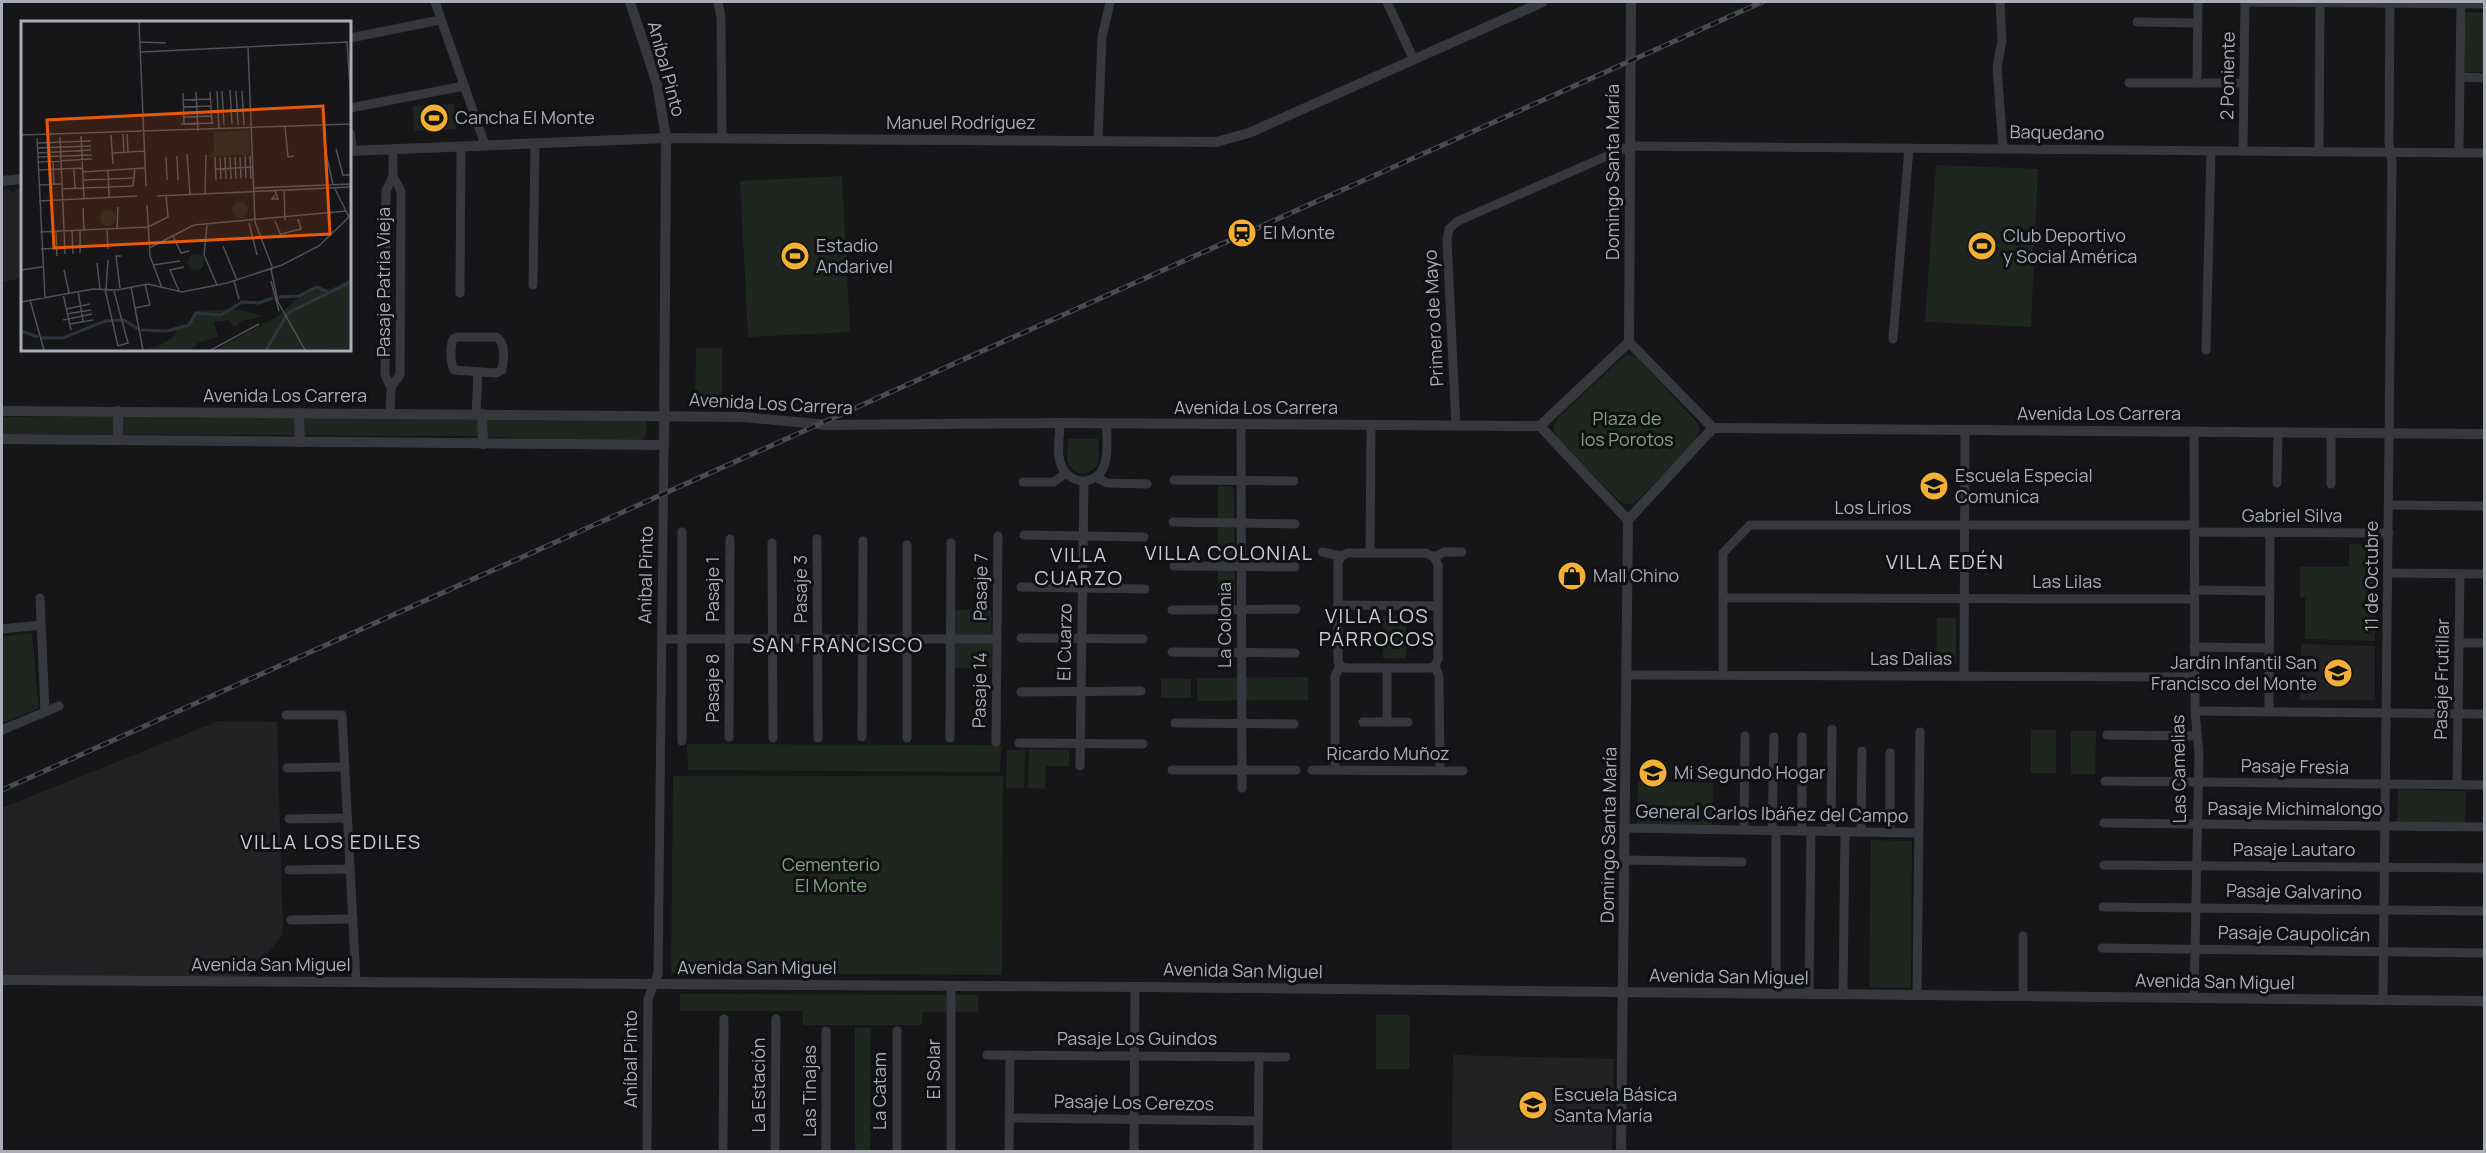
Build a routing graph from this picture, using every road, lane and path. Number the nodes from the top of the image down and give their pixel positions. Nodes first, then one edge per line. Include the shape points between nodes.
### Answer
1 (435, 2) edge
2 (630, 2) edge
3 (718, 2) edge
4 (1110, 2) edge
5 (1387, 2) edge
6 (1543, 2) edge
7 (1631, 2) edge
8 (2000, 2) edge
9 (2198, 2) edge
10 (2245, 2) edge
11 (2320, 2) edge
12 (2390, 2) edge
13 (2461, 3) edge
14 (2484, 4) edge
15 (440, 20) junction
16 (2137, 22) dead end
17 (2198, 23) junction
18 (351, 38) edge
19 (1414, 60) junction
20 (2460, 77) junction
21 (2484, 78) edge
22 (2129, 83) dead end
23 (2197, 83) junction
24 (2244, 83) junction
25 (464, 86) junction
26 (351, 108) edge
27 (666, 138) junction
28 (722, 138) junction
29 (1098, 140) junction
30 (535, 143) junction
31 (486, 145) junction
32 (461, 146) junction
33 (1630, 146) junction
34 (1909, 148) junction
35 (393, 149) junction
36 (2003, 149) junction
37 (351, 151) edge
38 (2211, 151) junction
39 (2243, 151) junction
40 (2319, 152) junction
41 (2391, 152) junction
42 (2459, 153) junction
43 (2484, 153) edge
44 (393, 176) junction
45 (21, 179) edge
46 (2, 181) edge
47 (533, 285) dead end
48 (460, 293) dead end
49 (1893, 339) dead end
50 (1629, 342) junction
51 (2206, 350) dead end
52 (478, 372) junction
53 (392, 387) junction
54 (2, 411) edge
55 (118, 411) junction
56 (299, 413) junction
57 (390, 413) junction
58 (479, 414) junction
59 (664, 416) junction
60 (1060, 423) junction
61 (1107, 423) junction
62 (1241, 425) junction
63 (1371, 425) junction
64 (1456, 426) junction
65 (1540, 426) junction
66 (1713, 428) junction
67 (1965, 430) junction
68 (2194, 431) junction
69 (2278, 432) junction
70 (2331, 433) junction
71 (2390, 433) junction
72 (2484, 434) edge
73 (2, 439) edge
74 (118, 440) junction
75 (300, 442) junction
76 (483, 444) junction
77 (664, 445) junction
78 (1066, 473) junction
79 (1096, 477) junction
80 (1174, 480) dead end
81 (1241, 481) junction
82 (1294, 481) dead end
83 (1023, 482) dead end
84 (1084, 482) junction
85 (2277, 483) dead end
86 (1147, 484) dead end
87 (2331, 484) dead end
88 (2390, 505) junction
89 (2484, 506) edge
90 (1628, 520) junction
91 (1173, 522) dead end
92 (1241, 523) junction
93 (1295, 524) dead end
94 (1965, 525) junction
95 (2194, 528) junction
96 (682, 532) dead end
97 (2270, 532) junction
98 (2389, 533) junction
99 (1024, 535) dead end
100 (998, 536) dead end
101 (1084, 536) junction
102 (1144, 537) dead end
103 (730, 539) dead end
104 (817, 539) dead end
105 (863, 541) dead end
106 (772, 543) dead end
107 (951, 543) dead end
108 (907, 545) dead end
109 (1322, 552) dead end
110 (1462, 552) dead end
111 (1370, 553) junction
112 (1341, 556) junction
113 (1434, 557) junction
114 (1174, 566) dead end
115 (1242, 567) junction
116 (1295, 567) dead end
117 (2389, 573) junction
118 (2460, 574) junction
119 (2484, 574) edge
120 (1021, 587) dead end
121 (1083, 588) junction
122 (1145, 589) dead end
123 (2270, 591) junction
124 (2194, 595) junction
125 (40, 598) dead end
126 (1723, 598) junction
127 (1964, 598) junction
128 (1338, 605) junction
129 (1438, 606) junction
130 (1242, 609) junction
131 (1296, 609) dead end
132 (1172, 610) dead end
133 (41, 625) junction
134 (2, 629) edge
135 (1021, 638) dead end
136 (662, 639) junction
137 (682, 639) junction
138 (730, 639) junction
139 (773, 639) junction
140 (818, 639) junction
141 (863, 639) junction
142 (907, 639) junction
143 (950, 639) junction
144 (997, 639) junction
145 (1082, 639) junction
146 (1143, 639) dead end
147 (2459, 643) junction
148 (2484, 643) edge
149 (2194, 647) junction
150 (2269, 648) junction
151 (1172, 652) dead end
152 (1242, 653) junction
153 (1295, 653) dead end
154 (1340, 666) junction
155 (1435, 666) junction
156 (1387, 668) junction
157 (1627, 675) junction
158 (1723, 675) junction
159 (1964, 676) junction
160 (2194, 677) junction
161 (1021, 692) dead end
162 (1081, 692) junction
163 (1142, 692) dead end
164 (59, 706) dead end
165 (2194, 711) junction
166 (45, 712) junction
167 (2269, 712) junction
168 (2388, 713) junction
169 (2458, 714) junction
170 (2484, 714) edge
171 (286, 715) dead end
172 (1363, 722) dead end
173 (1387, 722) junction
174 (1408, 722) dead end
175 (1175, 723) dead end
176 (1242, 724) junction
177 (1294, 724) dead end
178 (1832, 729) dead end
179 (2, 730) edge
180 (1920, 732) dead end
181 (2107, 735) dead end
182 (1745, 736) dead end
183 (1802, 736) dead end
184 (2197, 736) junction
185 (729, 737) dead end
186 (862, 737) dead end
187 (1774, 737) dead end
188 (773, 738) dead end
189 (818, 738) dead end
190 (907, 738) dead end
191 (950, 738) dead end
192 (682, 741) dead end
193 (996, 742) dead end
194 (1019, 743) dead end
195 (1080, 744) junction
196 (1143, 744) dead end
197 (1862, 751) dead end
198 (1890, 753) dead end
199 (1080, 766) dead end
200 (345, 767) junction
201 (287, 768) dead end
202 (1172, 770) dead end
203 (1242, 770) junction
204 (1296, 770) dead end
205 (1312, 770) dead end
206 (1335, 770) junction
207 (1440, 770) junction
208 (1463, 771) dead end
209 (2105, 781) dead end
210 (2198, 783) junction
211 (2386, 784) junction
212 (2457, 785) junction
213 (2484, 785) edge
214 (1242, 788) dead end
215 (347, 818) junction
216 (289, 819) dead end
217 (2104, 823) dead end
218 (2198, 824) junction
219 (2386, 826) junction
220 (2484, 827) edge
221 (1625, 828) junction
222 (1744, 830) junction
223 (1774, 831) junction
224 (1806, 831) junction
225 (1831, 831) junction
226 (1845, 832) junction
227 (1861, 832) junction
228 (1890, 833) junction
229 (1918, 833) junction
230 (1625, 860) junction
231 (1742, 862) dead end
232 (2104, 865) dead end
233 (2197, 866) junction
234 (2385, 867) junction
235 (2484, 868) edge
236 (350, 869) junction
237 (289, 870) dead end
238 (2103, 907) dead end
239 (2196, 908) junction
240 (2385, 910) junction
241 (2484, 911) edge
242 (352, 919) junction
243 (291, 920) dead end
244 (2023, 936) dead end
245 (2102, 948) dead end
246 (2195, 949) junction
247 (2384, 952) junction
248 (2484, 953) edge
249 (2, 980) edge
250 (356, 981) junction
251 (656, 984) junction
252 (951, 986) junction
253 (1135, 987) junction
254 (1624, 992) junction
255 (1776, 994) junction
256 (1809, 994) junction
257 (1843, 994) junction
258 (1917, 995) junction
259 (2023, 996) junction
260 (2194, 998) junction
261 (2383, 1000) junction
262 (2484, 1001) edge
263 (724, 1019) dead end
264 (776, 1019) dead end
265 (826, 1031) dead end
266 (897, 1031) dead end
267 (987, 1055) dead end
268 (1010, 1055) junction
269 (1134, 1056) junction
270 (1259, 1057) junction
271 (1286, 1057) dead end
272 (1010, 1118) junction
273 (1134, 1120) junction
274 (1258, 1121) junction
275 (647, 1152) edge
276 (723, 1152) edge
277 (775, 1152) edge
278 (826, 1152) edge
279 (897, 1152) edge
280 (951, 1152) edge
281 (1009, 1152) edge
282 (1134, 1152) edge
283 (1258, 1152) edge
284 (1621, 1152) edge

1 - 15 street
2 - 27 street, Aníbal Pinto via 657,84
3 - 28 street
4 - 29 street via 1102,37
5 - 19 street
6 - 19 street, Manuel Rodríguez
7 - 33 street, Domingo Santa María
8 - 36 street via 2002,41 1997,67
9 - 17 street
10 - 11 street
10 - 24 street, 2 Poniente
11 - 12 street
11 - 40 street
12 - 13 street
12 - 41 street, 11 de Octubre
13 - 14 street
13 - 20 street
15 - 18 street
15 - 25 street
16 - 17 street
17 - 23 street
19 - 29 street, Manuel Rodríguez via 1228,140
20 - 21 street
20 - 42 street
22 - 23 street
23 - 24 street
24 - 39 street, 2 Poniente
25 - 26 street
25 - 31 street
27 - 28 street, Manuel Rodríguez
27 - 30 street, Manuel Rodríguez
27 - 59 street, Aníbal Pinto
28 - 29 street, Manuel Rodríguez
30 - 31 street, Manuel Rodríguez
30 - 47 street
31 - 32 street, Manuel Rodríguez
32 - 35 street, Manuel Rodríguez
32 - 48 street
33 - 34 street, Baquedano
33 - 50 street, Domingo Santa María
33 - 64 street, Primero de Mayo via 1458,221 1449,229
34 - 36 street, Baquedano
34 - 49 street
35 - 37 street, Manuel Rodríguez
35 - 44 street, Pasaje Patria Vieja
36 - 38 street, Baquedano
38 - 39 street, Baquedano
38 - 51 street
39 - 40 street, Baquedano
40 - 41 street, Baquedano
41 - 42 street, Baquedano
41 - 71 street, 11 de Octubre
42 - 43 street, Baquedano
44 - 53 street, Pasaje Patria Vieja via 386,191 386,375
44 - 53 street, Pasaje Patria Vieja via 401,191 400,375
45 - 46 street
50 - 65 street
50 - 66 street
52 - 52 street via 502,370 502,341 496,337 453,339 454,370
52 - 58 street
53 - 57 street, Pasaje Patria Vieja
54 - 55 street, Avenida Los Carrera
55 - 56 street, Avenida Los Carrera
55 - 74 street
56 - 57 street, Avenida Los Carrera
56 - 75 street
57 - 58 street, Avenida Los Carrera
58 - 59 street, Avenida Los Carrera
58 - 76 street
59 - 60 street, Avenida Los Carrera via 744,417 828,425
59 - 77 street, Aníbal Pinto
60 - 61 street, Avenida Los Carrera
60 - 78 street via 1059,459
61 - 62 street, Avenida Los Carrera
61 - 79 street via 1106,462
62 - 63 street, Avenida Los Carrera
62 - 81 street, La Colonia
63 - 64 street, Avenida Los Carrera
63 - 111 street
64 - 65 street, Avenida Los Carrera
65 - 90 street
66 - 67 street, Avenida Los Carrera
66 - 90 street
67 - 68 street, Avenida Los Carrera
67 - 94 street
68 - 69 street, Avenida Los Carrera
68 - 95 street, Las Camelias
69 - 70 street, Avenida Los Carrera
69 - 85 street
70 - 71 street, Avenida Los Carrera
70 - 87 street
71 - 72 street, Avenida Los Carrera
71 - 88 street, 11 de Octubre
73 - 74 street
74 - 75 street
75 - 76 street
76 - 77 street
77 - 136 street, Aníbal Pinto
78 - 83 street via 1054,482
78 - 84 street
79 - 84 street
79 - 86 street via 1107,483
80 - 81 street
81 - 82 street
81 - 92 street, La Colonia
84 - 101 street, El Cuarzo
88 - 89 street
88 - 98 street, 11 de Octubre
90 - 157 street, Domingo Santa María
91 - 92 street
92 - 93 street
92 - 115 street, La Colonia
94 - 95 street, Los Lirios
94 - 126 street, Los Lirios via 1750,525 1724,551
94 - 127 street
95 - 97 street, Gabriel Silva
95 - 124 street, Las Camelias
96 - 137 street, Aníbal Pinto
97 - 98 street, Gabriel Silva
97 - 123 street
98 - 117 street, 11 de Octubre
99 - 101 street
100 - 144 street, Pasaje 7
101 - 102 street
101 - 121 street, El Cuarzo
103 - 138 street, Pasaje 1
104 - 140 street, Pasaje 3
105 - 141 street
106 - 139 street
107 - 143 street
108 - 142 street
109 - 112 street
110 - 113 street via 1444,552
111 - 112 street
111 - 113 street via 1426,553
112 - 128 street
113 - 129 street
114 - 115 street
115 - 116 street
115 - 130 street, La Colonia
117 - 118 street
117 - 168 street, 11 de Octubre
118 - 119 street
118 - 147 street, Pasaje Frutillar
120 - 121 street
121 - 122 street
121 - 145 street, El Cuarzo
123 - 124 street, Las Lilas
123 - 150 street
124 - 127 street, Las Lilas
124 - 149 street, Las Camelias
125 - 133 street
126 - 127 street, Las Lilas
126 - 158 street, Los Lirios
127 - 159 street
128 - 129 street
128 - 154 street
129 - 155 street
130 - 131 street
130 - 132 street
130 - 152 street, La Colonia
133 - 134 street
133 - 166 street
135 - 145 street
136 - 137 street
136 - 251 street, Aníbal Pinto
137 - 138 street
137 - 192 street, Aníbal Pinto
138 - 139 street
138 - 185 street, Pasaje 8
139 - 140 street
139 - 188 street
140 - 141 street
140 - 189 street, Pasaje 3
141 - 142 street
141 - 186 street
142 - 143 street
142 - 190 street
143 - 144 street
143 - 191 street
144 - 193 street, Pasaje 14
145 - 146 street
145 - 162 street, El Cuarzo
147 - 148 street
147 - 169 street, Pasaje Frutillar
149 - 150 street
149 - 160 street, Las Camelias
150 - 167 street
151 - 152 street
152 - 153 street
152 - 176 street, La Colonia
154 - 156 street
154 - 206 street via 1335,676
155 - 156 street
155 - 207 street via 1439,676
156 - 173 street
157 - 158 street, Las Dalias
157 - 221 street, Domingo Santa María
158 - 159 street, Las Dalias
159 - 160 street, Las Dalias
160 - 165 street, Las Camelias
161 - 162 street
162 - 163 street
162 - 195 street, El Cuarzo
164 - 166 street
165 - 167 street
165 - 184 street, Las Camelias
166 - 179 street
167 - 168 street
168 - 169 street
168 - 211 street, 11 de Octubre
169 - 170 street
169 - 212 street, Pasaje Frutillar
171 - 200 street via 342,715
172 - 173 street
173 - 174 street
175 - 176 street
176 - 177 street
176 - 203 street, La Colonia
178 - 225 street
180 - 229 street
181 - 184 street
182 - 222 street
183 - 224 street
184 - 210 street, Las Camelias
187 - 223 street
194 - 195 street
195 - 196 street
195 - 199 street, El Cuarzo
197 - 227 street
198 - 228 street
200 - 201 street
200 - 215 street
202 - 203 street
203 - 204 street
203 - 214 street, La Colonia
205 - 206 street, Ricardo Muñoz
206 - 207 street, Ricardo Muñoz
207 - 208 street, Ricardo Muñoz
209 - 210 street, Pasaje Fresia
210 - 211 street, Pasaje Fresia
210 - 218 street, Las Camelias
211 - 212 street, Pasaje Fresia
211 - 219 street, 11 de Octubre
212 - 213 street, Pasaje Fresia
215 - 216 street
215 - 236 street
217 - 218 street, Pasaje Michimalongo
218 - 219 street, Pasaje Michimalongo
218 - 233 street, Las Camelias
219 - 220 street, Pasaje Michimalongo
219 - 234 street, 11 de Octubre
221 - 222 street, General Carlos Ibáñez del Campo
221 - 230 street, Domingo Santa María
222 - 223 street, General Carlos Ibáñez del Campo
223 - 224 street, General Carlos Ibáñez del Campo
223 - 255 street
224 - 225 street, General Carlos Ibáñez del Campo
224 - 256 street
225 - 226 street, General Carlos Ibáñez del Campo
226 - 227 street, General Carlos Ibáñez del Campo
226 - 257 street
227 - 228 street, General Carlos Ibáñez del Campo
228 - 229 street, General Carlos Ibáñez del Campo
229 - 258 street
230 - 231 street
230 - 254 street, Domingo Santa María
232 - 233 street, Pasaje Lautaro
233 - 234 street, Pasaje Lautaro
233 - 239 street, Las Camelias
234 - 235 street, Pasaje Lautaro
234 - 240 street, 11 de Octubre
236 - 237 street
236 - 242 street
238 - 239 street, Pasaje Galvarino
239 - 240 street, Pasaje Galvarino
239 - 246 street, Las Camelias
240 - 241 street, Pasaje Galvarino
240 - 247 street, 11 de Octubre
242 - 243 street
242 - 250 street
244 - 259 street
245 - 246 street, Pasaje Caupolicán
246 - 247 street, Pasaje Caupolicán
246 - 260 street, Las Camelias
247 - 248 street, Pasaje Caupolicán
247 - 261 street, 11 de Octubre
249 - 250 street, Avenida San Miguel
250 - 251 street, Avenida San Miguel
251 - 252 street, Avenida San Miguel
251 - 275 street, Aníbal Pinto via 648,999
252 - 253 street, Avenida San Miguel
252 - 280 street, El Solar
253 - 254 street, Avenida San Miguel
253 - 269 street
254 - 255 street, Avenida San Miguel
254 - 284 street, Domingo Santa María
255 - 256 street, Avenida San Miguel
256 - 257 street, Avenida San Miguel
257 - 258 street, Avenida San Miguel
258 - 259 street, Avenida San Miguel
259 - 260 street, Avenida San Miguel
260 - 261 street, Avenida San Miguel
261 - 262 street, Avenida San Miguel
263 - 276 street
264 - 277 street, La Estación
265 - 278 street, Las Tinajas
266 - 279 street, La Catam
267 - 268 street, Pasaje Los Guindos
268 - 269 street, Pasaje Los Guindos
268 - 272 street
269 - 270 street, Pasaje Los Guindos
269 - 273 street
270 - 271 street, Pasaje Los Guindos
270 - 274 street
272 - 273 street, Pasaje Los Cerezos
272 - 281 street
273 - 274 street, Pasaje Los Cerezos
273 - 282 street
274 - 283 street

